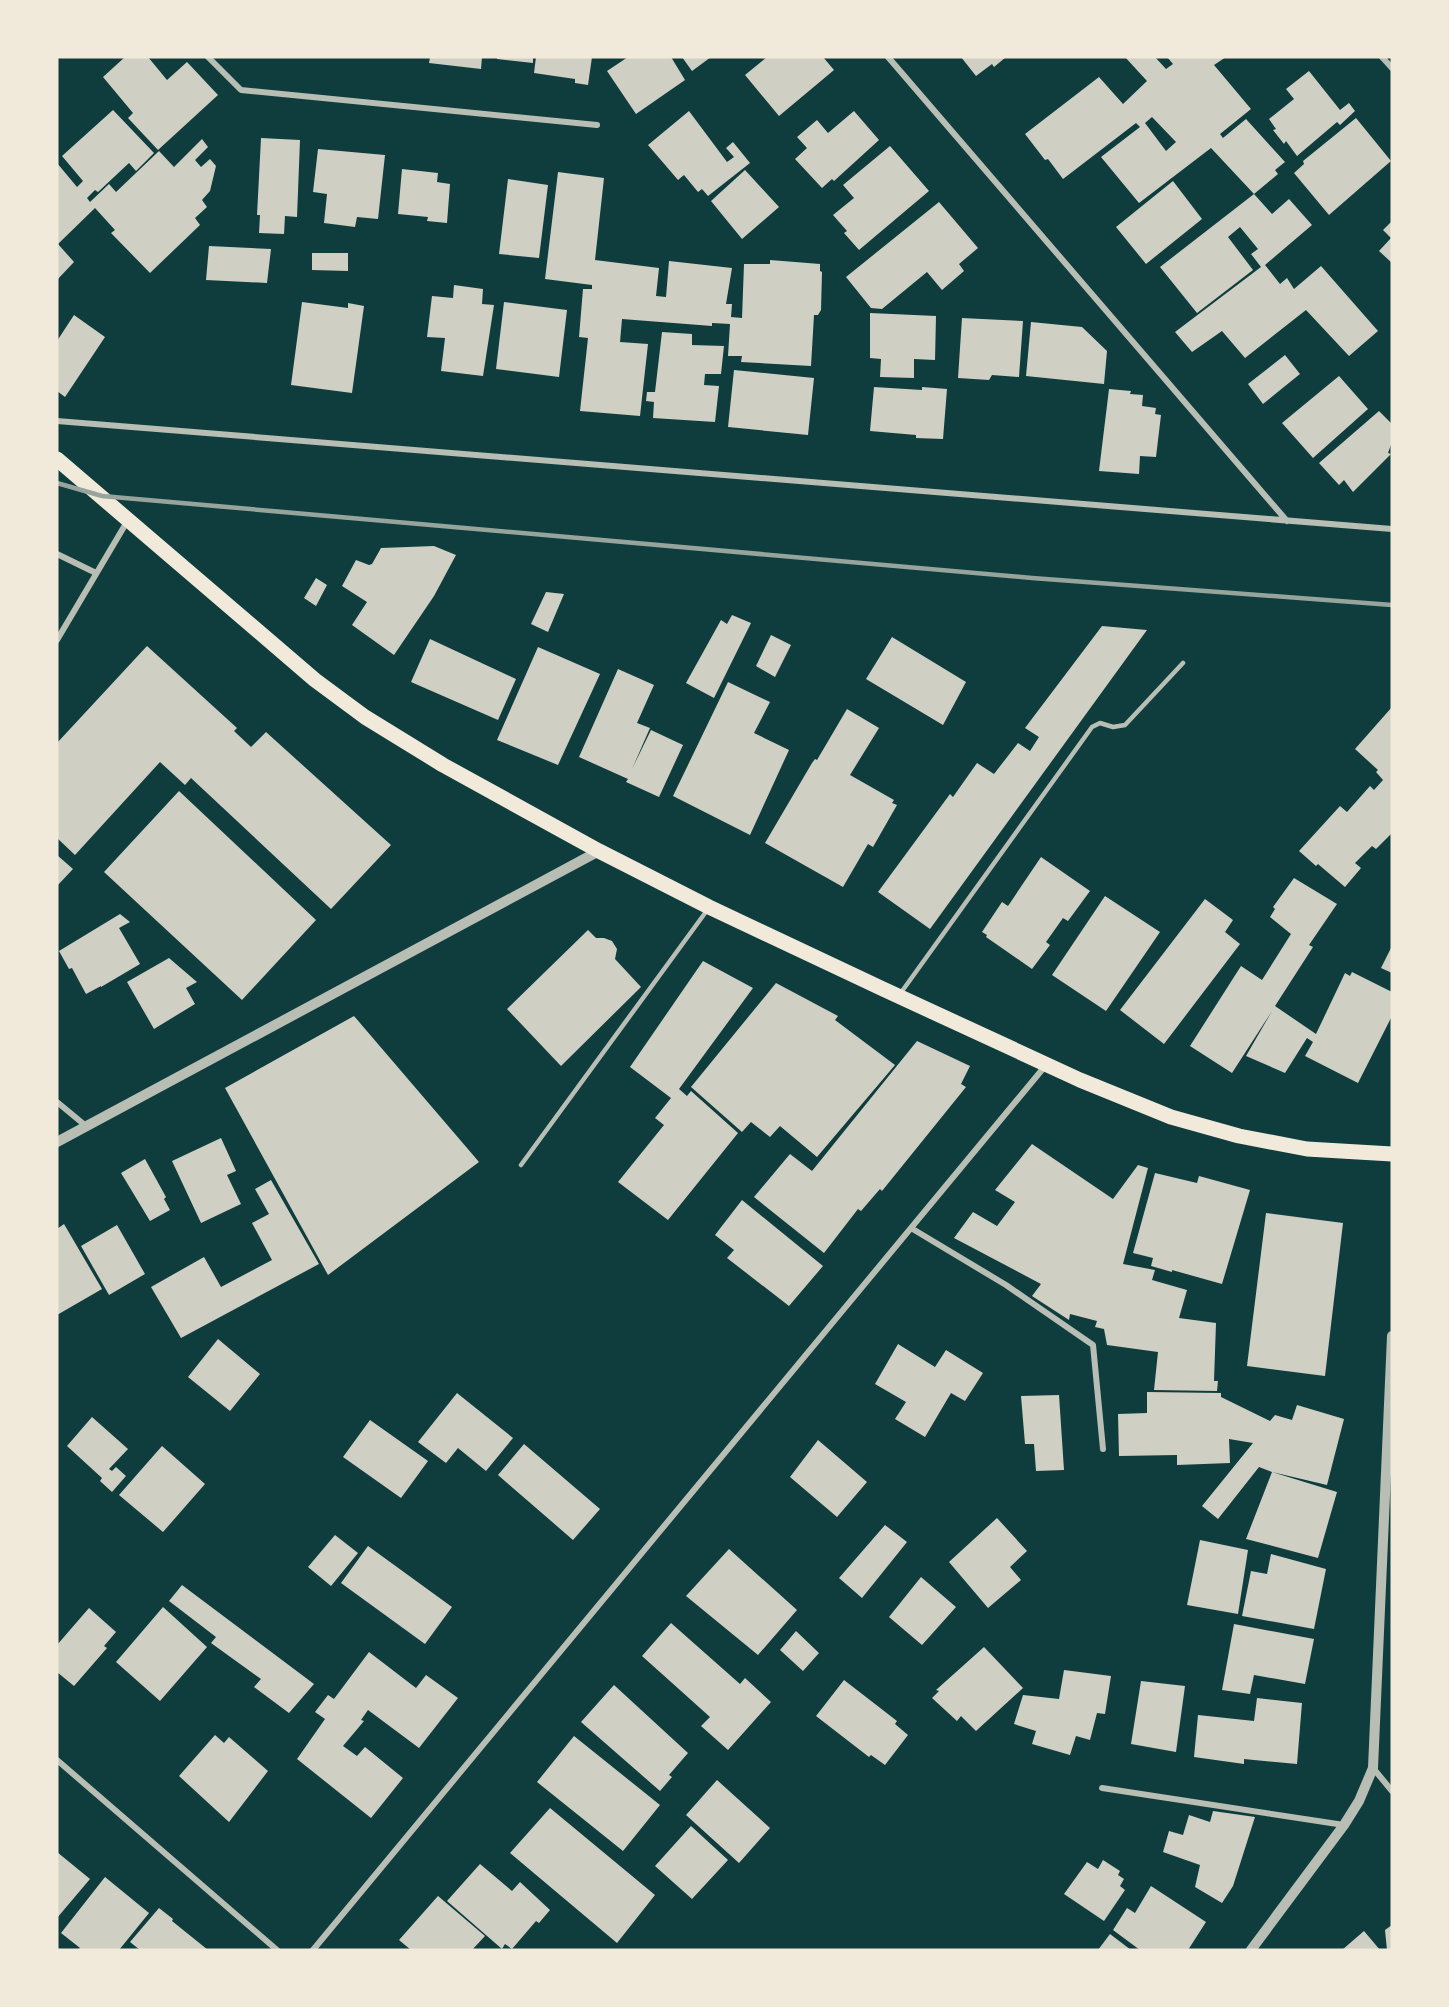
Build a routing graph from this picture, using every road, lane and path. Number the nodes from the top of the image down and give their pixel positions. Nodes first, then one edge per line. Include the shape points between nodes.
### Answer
1 (208, 57) edge
2 (888, 57) edge
3 (1382, 57) edge
4 (1392, 68) edge
5 (597, 125) dead end
6 (57, 421) edge
7 (57, 459) edge
8 (129, 520) junction
9 (1287, 521) junction
10 (1392, 529) edge
11 (57, 554) edge
12 (96, 573) junction
13 (57, 640) edge
14 (1183, 663) dead end
15 (599, 851) junction
16 (709, 907) junction
17 (899, 996) junction
18 (1047, 1064) junction
19 (57, 1102) edge
20 (86, 1126) junction
21 (57, 1142) edge
22 (1392, 1154) edge
23 (521, 1165) dead end
24 (911, 1228) junction
25 (1392, 1336) edge
26 (1102, 1449) dead end
27 (57, 1760) edge
28 (1373, 1768) junction
29 (1102, 1788) dead end
30 (1392, 1791) edge
31 (1344, 1825) junction
32 (277, 1950) edge
33 (312, 1950) edge
34 (1251, 1950) edge

1 - 5 street via 241,90
2 - 9 street
3 - 4 street
6 - 9 street
7 - 8 main road
8 - 12 street
8 - 15 main road via 315,680 365,717
9 - 10 street
11 - 12 street
12 - 13 street
14 - 17 lane via 1125,725 1100,723 1092,727
15 - 16 main road
15 - 20 street
16 - 17 main road
16 - 23 lane
17 - 18 main road
18 - 22 main road via 1171,1117 1239,1136 1307,1149
18 - 24 street
19 - 20 street
20 - 21 street
24 - 26 street via 1006,1285 1093,1345
24 - 33 street
25 - 28 street
27 - 32 street
28 - 30 street
28 - 31 street
29 - 31 street
31 - 34 street

